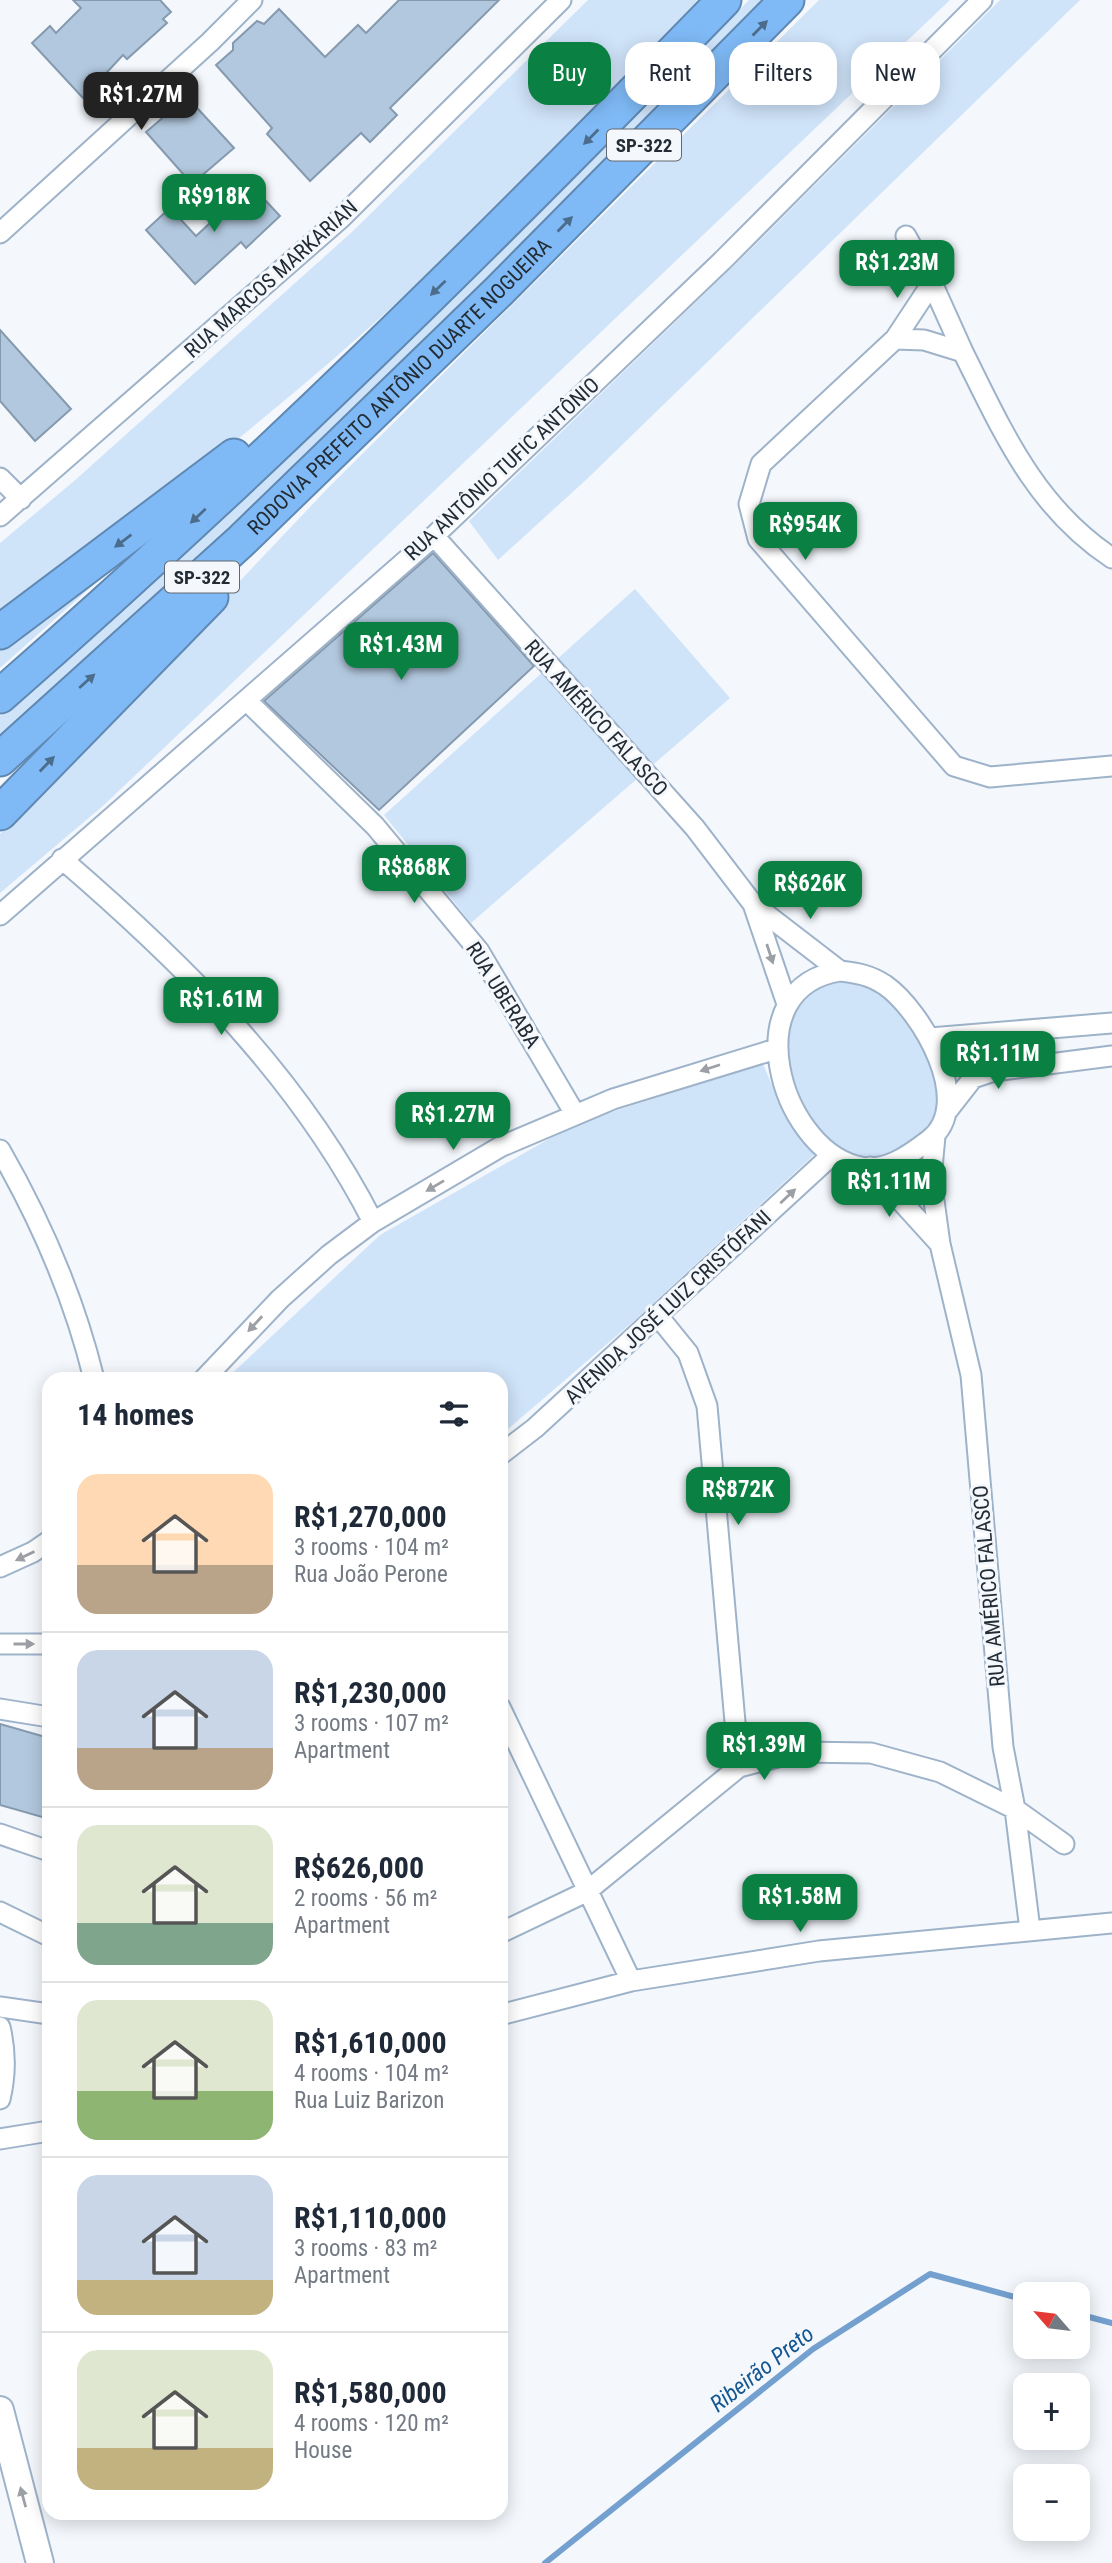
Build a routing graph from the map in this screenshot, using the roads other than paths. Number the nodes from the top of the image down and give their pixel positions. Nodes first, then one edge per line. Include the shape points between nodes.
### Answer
1 (252, 0) edge
2 (561, 0) edge
3 (724, 0) edge
4 (787, 0) edge
5 (982, 0) edge
6 (0, 233) edge
7 (906, 236) dead end
8 (932, 283) junction
9 (895, 339) junction
10 (372, 351) junction
11 (963, 352) junction
12 (399, 388) junction
13 (0, 478) edge
14 (21, 499) junction
15 (0, 516) edge
16 (433, 536) junction
17 (1112, 558) edge
18 (0, 632) edge
19 (0, 696) edge
20 (247, 701) junction
21 (0, 759) edge
22 (1112, 766) edge
23 (0, 813) edge
24 (62, 859) junction
25 (753, 904) junction
26 (0, 915) edge
27 (840, 971) junction
28 (787, 1004) junction
29 (1112, 1023) edge
30 (930, 1038) junction
31 (776, 1049) junction
32 (1112, 1056) edge
33 (948, 1110) junction
34 (575, 1114) junction
35 (935, 1136) junction
36 (0, 1150) edge
37 (832, 1155) junction
38 (870, 1167) junction
39 (373, 1222) junction
40 (940, 1244) junction
41 (658, 1316) junction
42 (92, 1372) edge
43 (211, 1372) edge
44 (508, 1449) edge
45 (42, 1546) edge
46 (0, 1567) edge
47 (0, 1644) edge
48 (42, 1644) edge
49 (0, 1709) edge
50 (42, 1716) edge
51 (508, 1724) edge
52 (739, 1767) junction
53 (1015, 1809) junction
54 (0, 1834) edge
55 (1064, 1844) dead end
56 (42, 1849) edge
57 (586, 1892) junction
58 (0, 1912) edge
59 (1112, 1923) edge
60 (508, 1929) edge
61 (1030, 1930) junction
62 (42, 1933) edge
63 (631, 1981) junction
64 (0, 2007) edge
65 (42, 2013) edge
66 (508, 2013) edge
67 (0, 2027) edge
68 (0, 2099) edge
69 (42, 2132) edge
70 (0, 2139) edge
71 (0, 2410) edge
72 (40, 2563) edge

1 - 6 street
2 - 14 street, RUA MARCOS MARKARIAN via 341,218
3 -> 10 highway, SP-322
12 -> 4 highway, RODOVIA PREFEITO ANTÔNIO DUARTE NOGUEIRA / SP-322
5 - 16 street, RUA ANTÔNIO TUFIC ANTÔNIO via 722,261
7 - 8 street
8 - 9 street
8 - 11 street
9 - 11 street via 924,340
9 - 22 street via 761,464 749,504 758,539 954,766 990,777
10 -> 18 highway
10 -> 19 highway, SP-322
11 - 17 street via 1039,492 1085,540
21 -> 12 highway, RODOVIA PREFEITO ANTÔNIO DUARTE NOGUEIRA / SP-322 via 240,542
23 -> 12 highway via 246,560
13 - 14 street
14 - 15 street, RUA MARCOS MARKARIAN
16 - 20 street, RUA ANTÔNIO TUFIC ANTÔNIO
16 - 25 street, RUA AMÉRICO FALASCO via 695,828
20 - 24 street, RUA ANTÔNIO TUFIC ANTÔNIO
20 - 34 street, RUA UBERABA via 375,826 479,951
24 - 26 street, RUA ANTÔNIO TUFIC ANTÔNIO
24 - 39 street via 149,935 237,1024 306,1112
25 - 27 street, RUA AMÉRICO FALASCO
25 -> 28 street, RUA AMÉRICO FALASCO
27 - 28 street via 823,973 804,984
27 - 30 street via 868,975 887,986 914,1012
28 - 31 street via 778,1026
29 - 30 street
30 - 33 street via 944,1073
31 -> 34 street
31 - 37 street via 792,1103
32 - 33 street via 993,1071 973,1078
33 - 35 street
34 -> 39 street via 500,1147
35 - 38 street via 901,1161
35 - 40 street, RUA AMÉRICO FALASCO via 931,1179
36 - 42 street via 65,1279
37 - 38 street
41 -> 37 street, AVENIDA JOSÉ LUIZ CRISTÓFANI
38 - 40 street, RUA AMÉRICO FALASCO
39 -> 43 street via 280,1299
40 - 53 street, RUA AMÉRICO FALASCO via 971,1375 1003,1747
41 - 44 street, AVENIDA JOSÉ LUIZ CRISTÓFANI
41 - 52 street via 688,1353 707,1406
45 -> 46 street
47 -> 48 street
49 - 50 street
51 - 57 street
52 - 53 street via 797,1752 871,1753 940,1772
52 - 57 street
53 - 55 street
53 - 61 street, RUA AMÉRICO FALASCO
54 - 56 street
57 - 60 street
57 - 63 street
58 - 62 street
59 - 61 street
61 - 63 street via 819,1951
63 - 66 street
64 - 65 street
67 - 68 street via 5,2077
69 - 70 street
72 -> 71 main road

